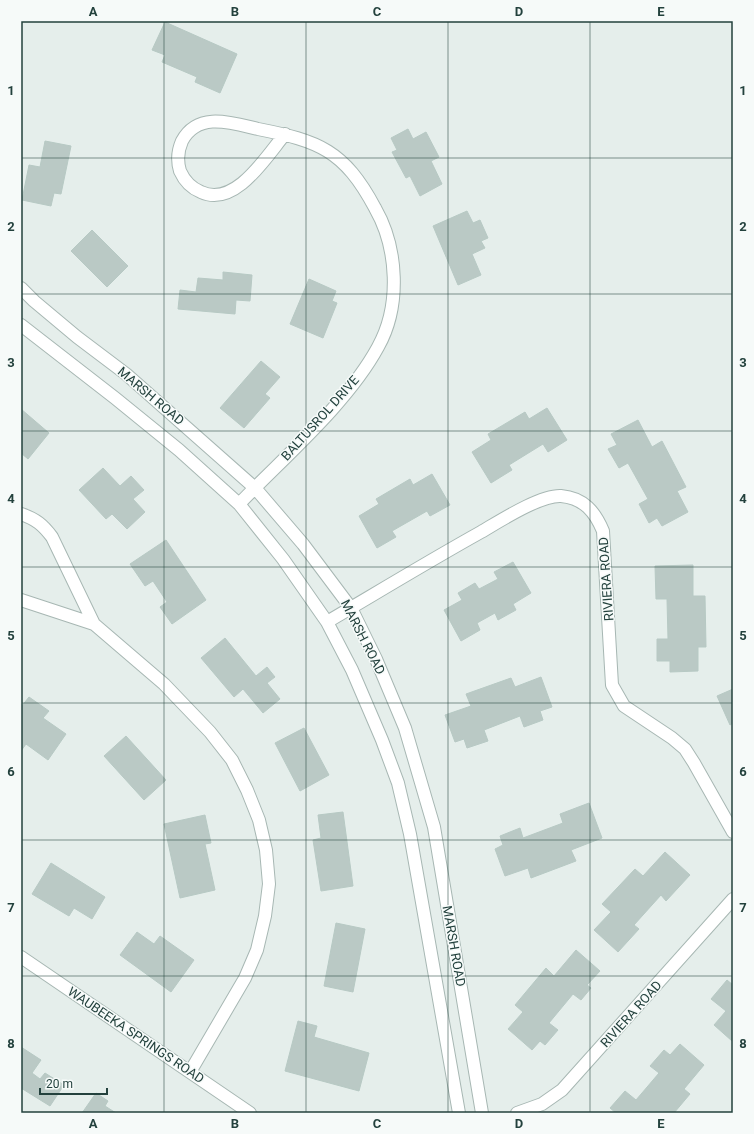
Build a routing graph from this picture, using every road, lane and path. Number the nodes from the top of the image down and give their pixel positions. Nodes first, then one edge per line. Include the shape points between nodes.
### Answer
1 (285, 134) junction
2 (21, 288) edge
3 (21, 325) edge
4 (255, 488) junction
5 (239, 504) junction
6 (21, 514) edge
7 (21, 600) edge
8 (351, 608) junction
9 (327, 622) junction
10 (94, 624) junction
11 (733, 832) edge
12 (733, 900) edge
13 (21, 957) edge
14 (190, 1072) junction
15 (250, 1113) edge
16 (459, 1113) edge
17 (482, 1113) edge
18 (517, 1113) edge

1 - 1 street, BALTUSROL DRIVE via 224,122 205,122 189,131 182,142 178,154 181,172 187,182 203,194 231,192 243,184
1 - 4 street, BALTUSROL DRIVE via 324,147 336,156 362,185 381,217 388,236 393,291 386,327 379,346 367,365 333,408
2 - 4 street, MARSH ROAD via 70,332 126,374
3 - 5 street, MARSH ROAD via 115,398
4 - 5 street, BALTUSROL DRIVE
4 - 8 street, MARSH ROAD via 303,544
5 - 9 street, MARSH ROAD via 283,559
6 - 10 street via 33,518 44,526 52,537
7 - 10 street
8 - 9 street, RIVIERA ROAD
8 - 11 street, RIVIERA ROAD via 522,509 560,496 574,499 587,506 596,515 603,531 612,685 624,706 672,738 684,750
8 - 17 street, MARSH ROAD via 405,728 434,826
9 - 16 street, MARSH ROAD via 352,670 398,783 410,834
10 - 14 street via 164,684 210,732 232,760 259,820 266,850 269,884 257,950 245,978
12 - 18 street, RIVIERA ROAD via 562,1090 542,1104
13 - 14 street, WAUBEEKA SPRINGS ROAD
14 - 15 street, WAUBEEKA SPRINGS ROAD

